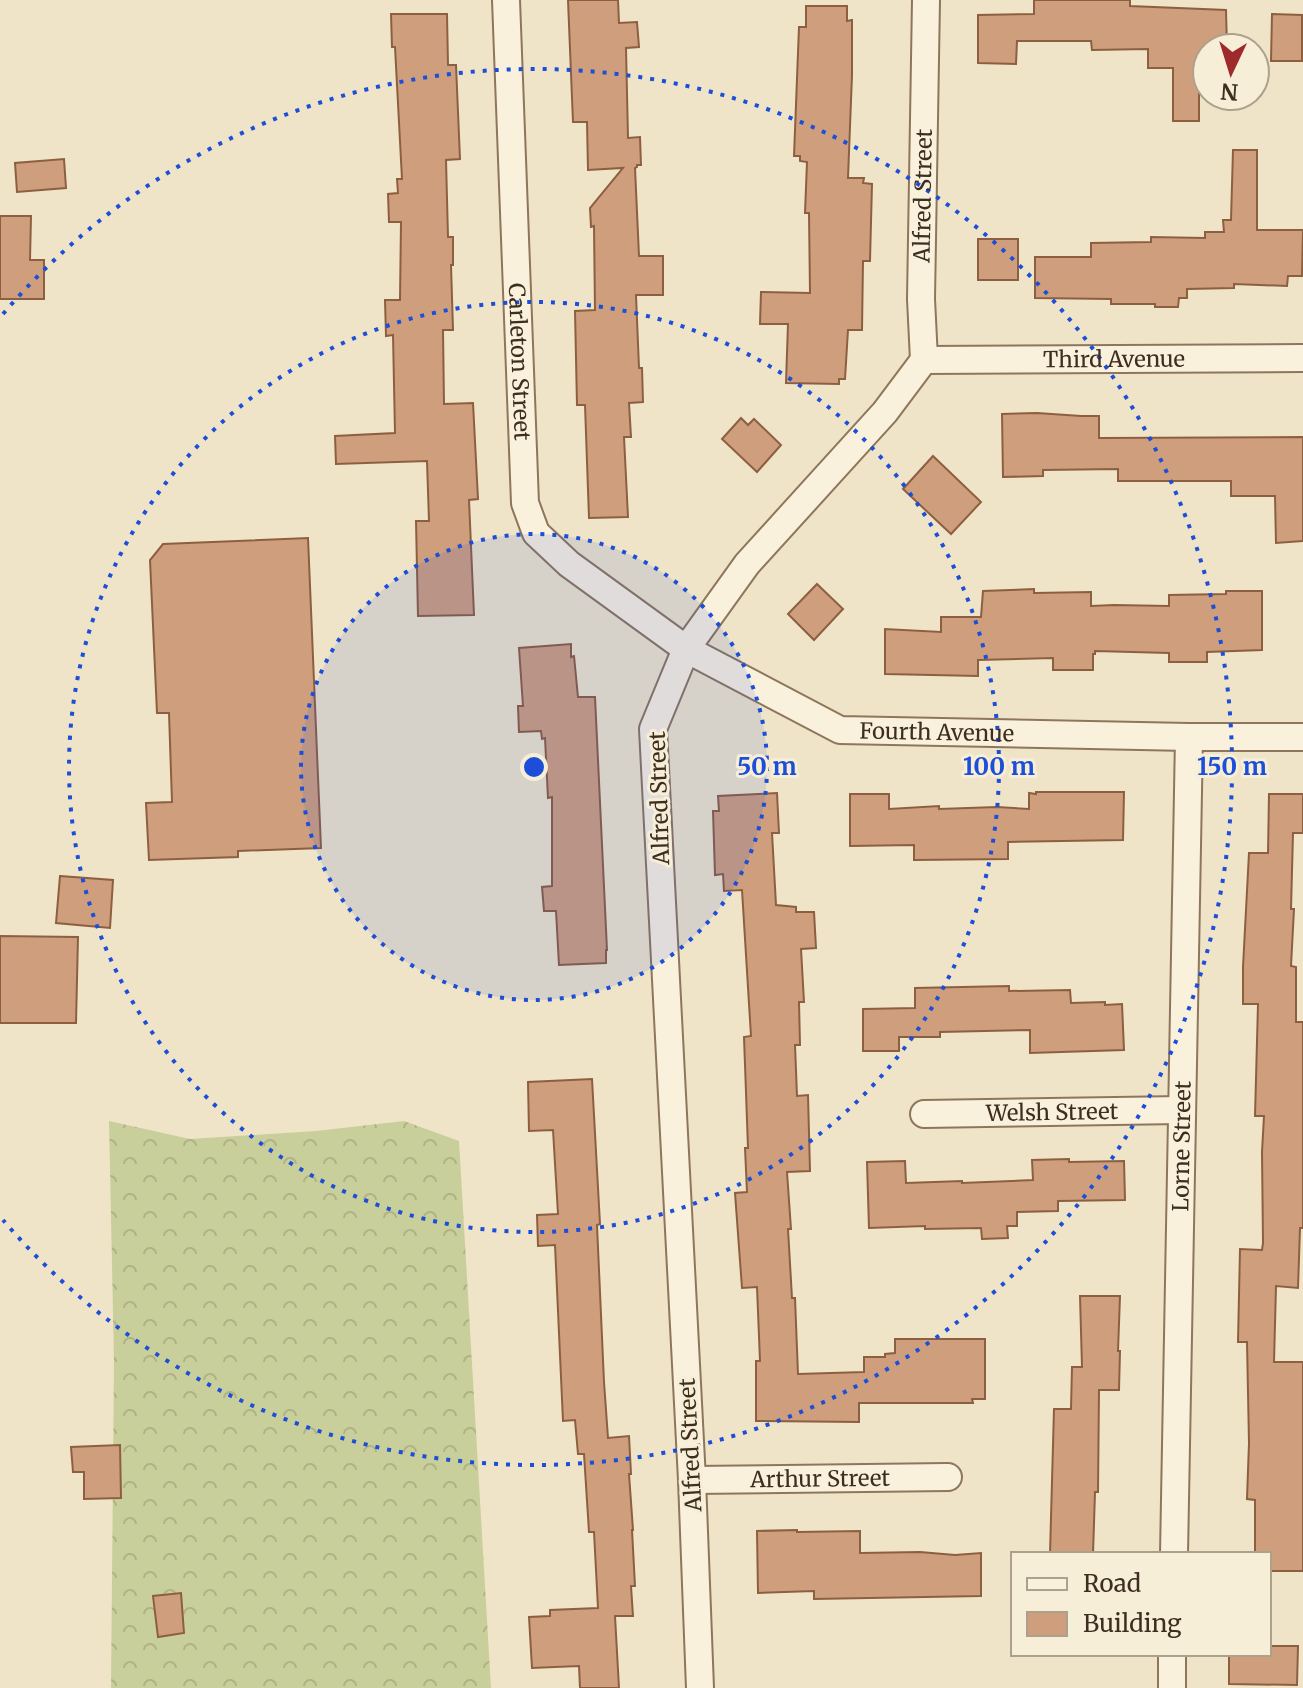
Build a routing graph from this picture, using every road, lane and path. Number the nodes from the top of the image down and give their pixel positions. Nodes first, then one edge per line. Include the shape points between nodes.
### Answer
1 (506, 0) edge
2 (926, 0) edge
3 (1303, 358) edge
4 (924, 360) junction
5 (686, 649) junction
6 (1189, 737) junction
7 (1303, 737) edge
8 (1181, 1110) junction
9 (924, 1114) dead end
10 (948, 1477) dead end
11 (692, 1480) junction
12 (1174, 1552) edge
13 (1172, 1656) edge
14 (700, 1688) edge
15 (1172, 1688) edge

1 - 5 street, Carleton Street via 525,503 536,533 569,564
2 - 4 street, Alfred Street
3 - 4 street, Third Avenue
4 - 5 street, Alfred Street via 885,412 747,564
5 - 6 street, Fourth Avenue via 840,730
5 - 11 street, Alfred Street via 653,729
6 - 7 street, Fourth Avenue
6 - 8 street, Lorne Street
8 - 9 street, Welsh Street
8 - 12 street, Lorne Street
10 - 11 street, Arthur Street
11 - 14 street, Alfred Street
13 - 15 street

